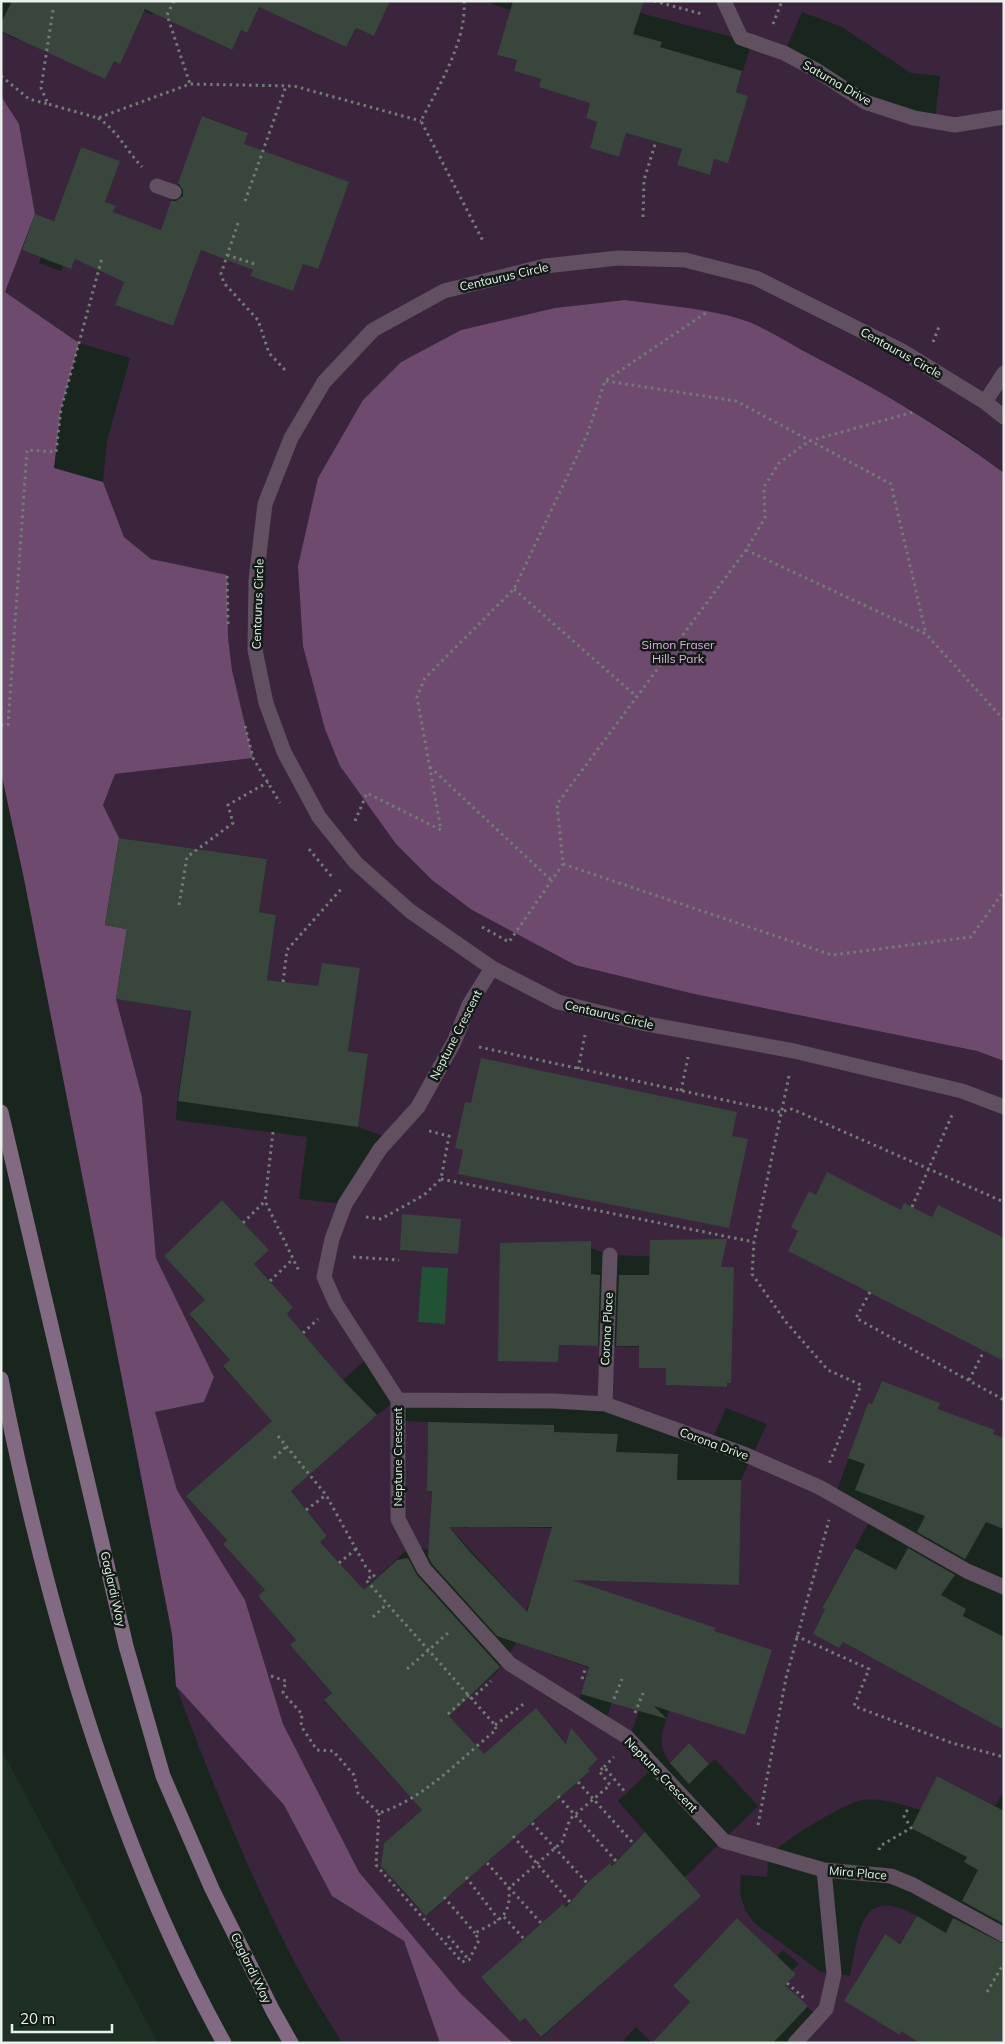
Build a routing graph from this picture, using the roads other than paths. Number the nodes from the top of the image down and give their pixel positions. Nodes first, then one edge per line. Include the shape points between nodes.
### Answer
1 (724, 1) edge
2 (1004, 117) edge
3 (157, 186) road end
4 (174, 192) dead end
5 (1004, 373) edge
6 (985, 402) junction
7 (1004, 417) edge
8 (492, 968) junction
9 (1004, 1107) edge
10 (1, 1112) edge
11 (610, 1255) dead end
12 (1, 1379) edge
13 (398, 1400) junction
14 (604, 1404) junction
15 (1004, 1587) edge
16 (824, 1870) junction
17 (1004, 1935) edge
18 (224, 2043) edge
19 (291, 2043) edge
20 (796, 2043) edge

1 - 2 street, Saturna Drive via 741,38 784,53 865,102 914,118 955,125
3 - 4 street
5 - 6 street
6 - 7 street, Centaurus Circle
6 - 8 street, Centaurus Circle via 902,351 756,278 685,260 618,258 545,266 444,291 373,330 324,382 291,438 265,504 256,580 255,650 266,703 284,752 319,817 343,848 410,911
8 - 9 street, Centaurus Circle via 558,1002 591,1011 642,1024 794,1051 962,1091
8 - 13 street, Neptune Crescent via 469,1005 454,1042 418,1106 380,1149 345,1204 332,1239 324,1277 336,1304
10 - 19 main road, Gaglardi Way via 126,1646 163,1776 212,1889
11 - 14 street, Corona Place
12 - 18 main road via 42,1564 113,1792 156,1903
13 - 14 street, Corona Drive via 554,1400
13 - 16 street, Neptune Crescent via 398,1519 424,1569 510,1664 629,1739 724,1841
14 - 15 street, Corona Drive via 744,1454 820,1487 967,1571
16 - 17 street, Mira Place via 892,1876
16 - 20 street, Mira Place via 834,1974 826,2009

